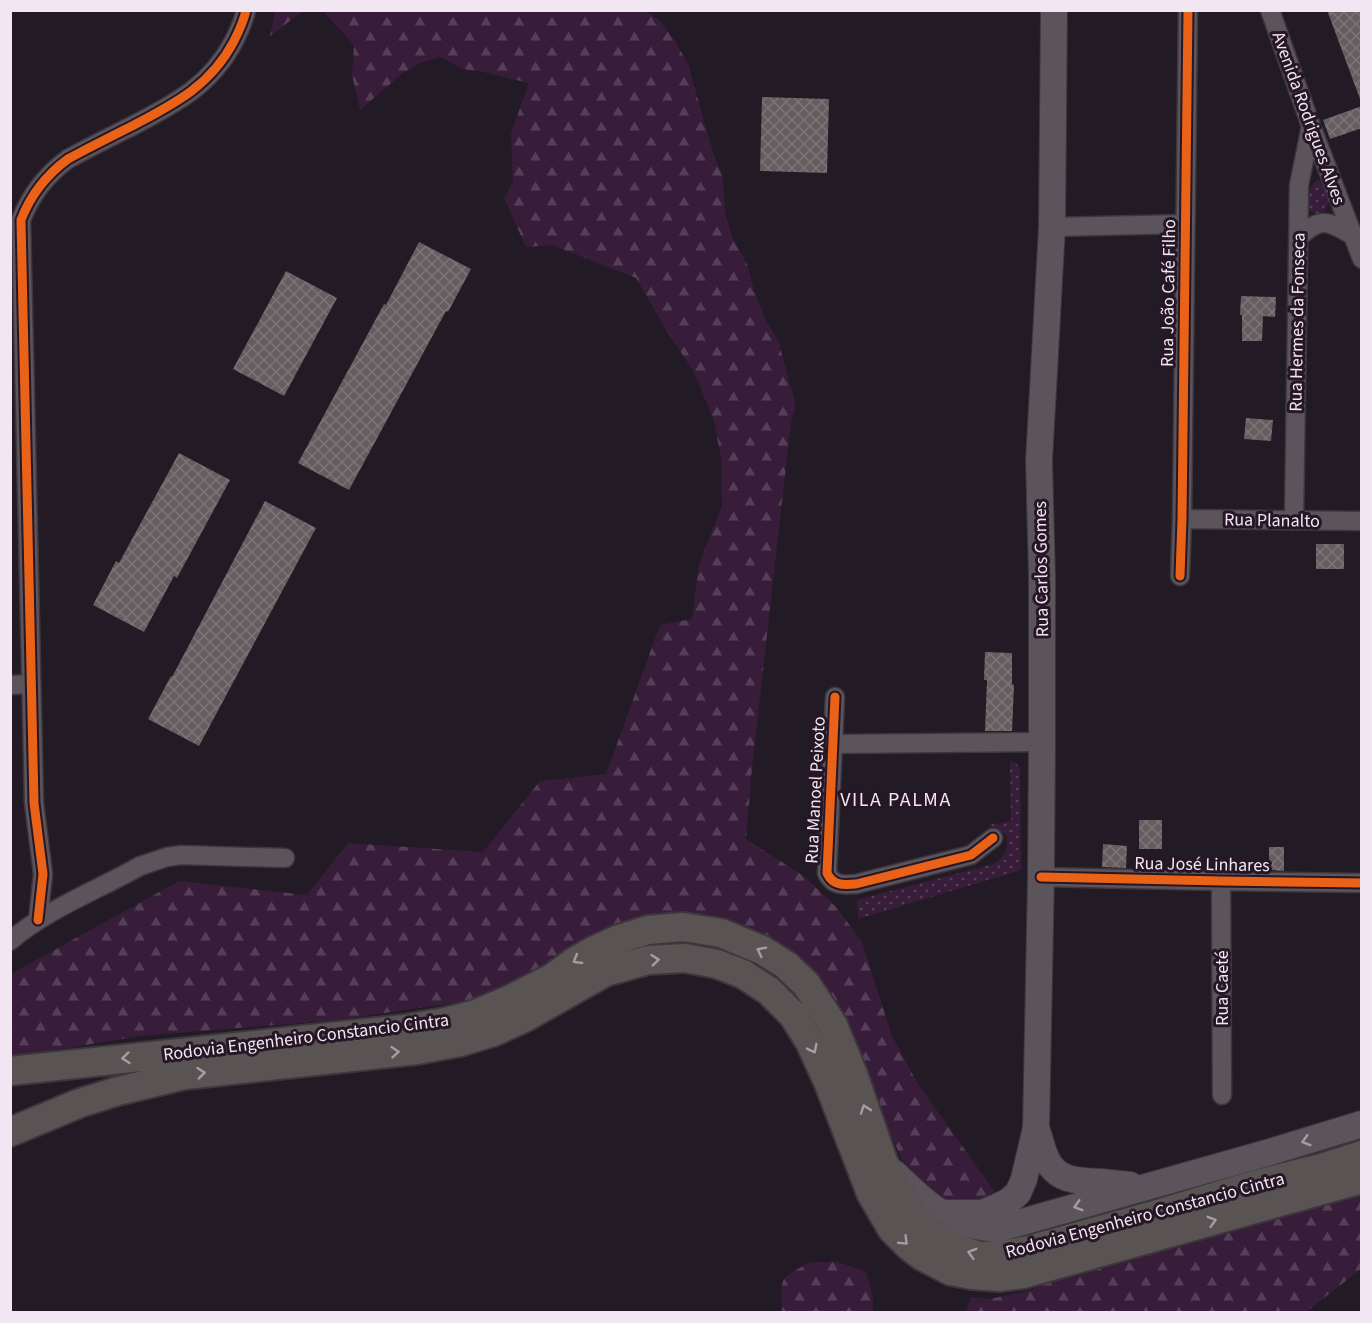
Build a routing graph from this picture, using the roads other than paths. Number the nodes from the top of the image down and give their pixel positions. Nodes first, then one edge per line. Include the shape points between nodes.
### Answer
1 (246, 10) edge
2 (1054, 10) edge
3 (1188, 10) edge
4 (1270, 10) edge
5 (1311, 126) junction
6 (1185, 224) junction
7 (1052, 227) junction
8 (1352, 235) junction
9 (1298, 238) junction
10 (1362, 259) edge
11 (1182, 519) junction
12 (1294, 520) junction
13 (1326, 520) junction
14 (1362, 521) edge
15 (1362, 532) edge
16 (1180, 576) dead end
17 (31, 684) junction
18 (10, 685) edge
19 (835, 697) dead end
20 (1042, 742) junction
21 (834, 744) junction
22 (993, 838) dead end
23 (285, 858) dead end
24 (1041, 877) junction
25 (1221, 881) junction
26 (1362, 883) edge
27 (38, 920) junction
28 (10, 941) edge
29 (10, 1071) edge
30 (1222, 1095) dead end
31 (1362, 1124) edge
32 (1036, 1128) junction
33 (10, 1132) edge
34 (1362, 1155) edge
35 (884, 1164) junction
36 (1362, 1179) edge
37 (1144, 1187) junction
38 (941, 1213) junction

1 - 17 street via 231,46 199,86 171,106 62,163 39,186 21,220
2 - 7 main road, Rua Carlos Gomes
3 - 6 street, Rua João Café Filho
4 - 5 street, Avenida Rodrigues Alves
5 - 8 street, Avenida Rodrigues Alves
5 - 9 street, Rua Hermes da Fonseca via 1299,184
6 - 7 street
6 - 11 street, Rua João Café Filho
7 - 20 main road, Rua Carlos Gomes via 1040,461
8 - 9 street via 1335,225 1321,223
8 - 10 street, Avenida Rodrigues Alves
9 - 12 street, Rua Hermes da Fonseca
11 - 12 street, Rua Planalto
11 - 16 street, Rua João Café Filho
12 - 13 street, Rua Planalto
13 - 14 street, Rua Planalto
13 - 15 street
17 - 18 street
17 - 27 street via 34,803 43,874
19 - 21 street, Rua Manoel Peixoto
20 - 21 street
20 - 24 main road, Rua Carlos Gomes
21 - 22 street, Rua Manoel Peixoto via 827,873 834,883 856,884 971,855
23 - 27 street via 167,857 140,866
24 - 25 street, Rua José Linhares
24 - 32 main road, Rua Carlos Gomes
25 - 26 street, Rua José Linhares
25 - 30 street, Rua Caeté
27 - 28 street
35 -> 29 main road, Rodovia Engenheiro Constancio Cintra via 833,1025 806,984 762,950 721,933 683,927 648,930 619,939 509,1000 445,1022
31 -> 37 main road
32 - 37 main road via 1047,1161 1062,1177 1076,1182
32 - 38 main road via 1018,1193 982,1213
33 -> 36 main road, Rodovia Engenheiro Constancio Cintra via 80,1103 185,1075 460,1042 524,1018 605,972 648,960 686,957 743,974 769,991 793,1015 810,1042 871,1193 892,1229 922,1256 951,1271 999,1277 1023,1274
34 -> 35 main road, Rodovia Engenheiro Constancio Cintra via 1029,1250 979,1256 956,1248 929,1231 913,1215
35 - 38 main road
37 -> 38 main road via 997,1229 958,1222

